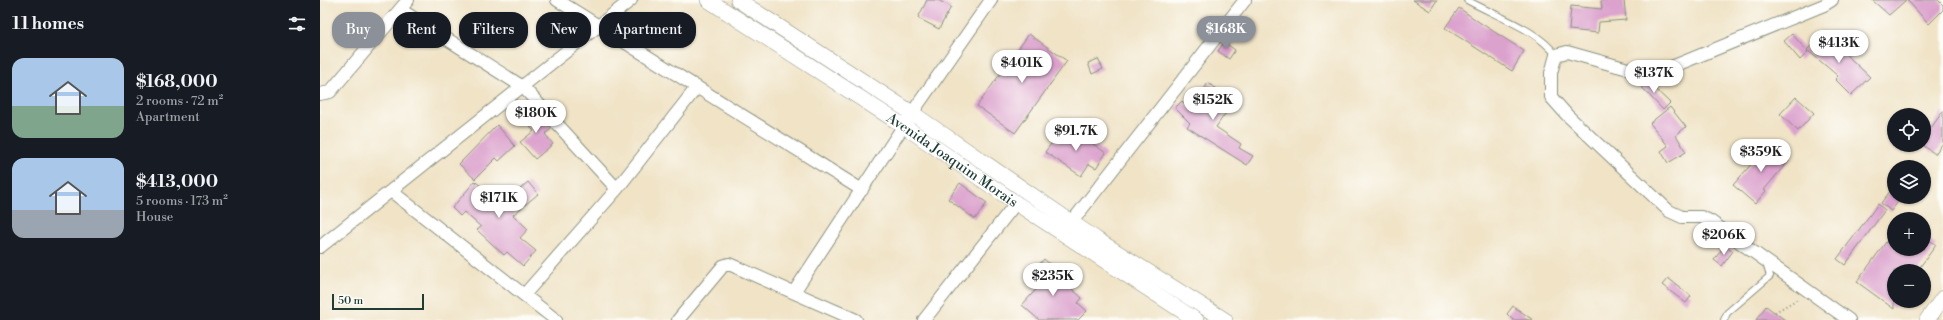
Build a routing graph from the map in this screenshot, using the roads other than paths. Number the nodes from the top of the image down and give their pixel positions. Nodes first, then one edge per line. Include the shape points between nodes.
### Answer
1 (556, 0) edge
2 (631, 0) edge
3 (708, 0) edge
4 (738, 0) edge
5 (991, 0) edge
6 (1245, 0) edge
7 (1467, 0) edge
8 (1832, 0) edge
9 (404, 5) edge
10 (598, 26) junction
11 (1556, 55) junction
12 (523, 87) junction
13 (697, 87) junction
14 (320, 94) edge
15 (912, 113) junction
16 (904, 126) junction
17 (617, 189) junction
18 (862, 190) junction
19 (391, 191) junction
20 (1016, 203) junction
21 (1071, 223) junction
22 (320, 247) edge
23 (1766, 261) junction
24 (794, 292) junction
25 (524, 295) junction
26 (1943, 298) edge
27 (556, 320) edge
28 (678, 320) edge
29 (856, 320) edge
30 (924, 320) edge
31 (1196, 320) edge
32 (1225, 320) edge
33 (1724, 320) edge
34 (1849, 320) edge
35 (1927, 320) edge

1 - 10 street
2 - 10 street
3 - 16 street, Avenida Joaquim Morais
4 - 15 street, Avenida Joaquim Morais
5 - 15 street
6 - 21 street
7 - 11 lane via 1536,36 1550,46
8 - 11 street via 1664,70 1628,69 1567,52
9 - 12 street
9 - 14 street via 330,92
10 - 12 street
10 - 13 street
11 - 23 street via 1551,73 1551,97 1567,115 1670,211 1682,217 1700,217 1710,221
12 - 17 street
12 - 19 street
13 - 17 street
13 - 18 street
15 - 16 street
15 - 21 street, Avenida Joaquim Morais
16 - 18 street
16 - 20 street, Avenida Joaquim Morais
17 - 25 street
18 - 24 street
19 - 22 street
19 - 25 street
20 - 30 street
20 - 31 street, Avenida Joaquim Morais
21 - 32 street, Avenida Joaquim Morais
23 - 33 lane via 1770,276 1727,313
23 - 34 street
24 - 28 street via 729,264 723,266
24 - 29 street
25 - 27 street
26 - 35 street

